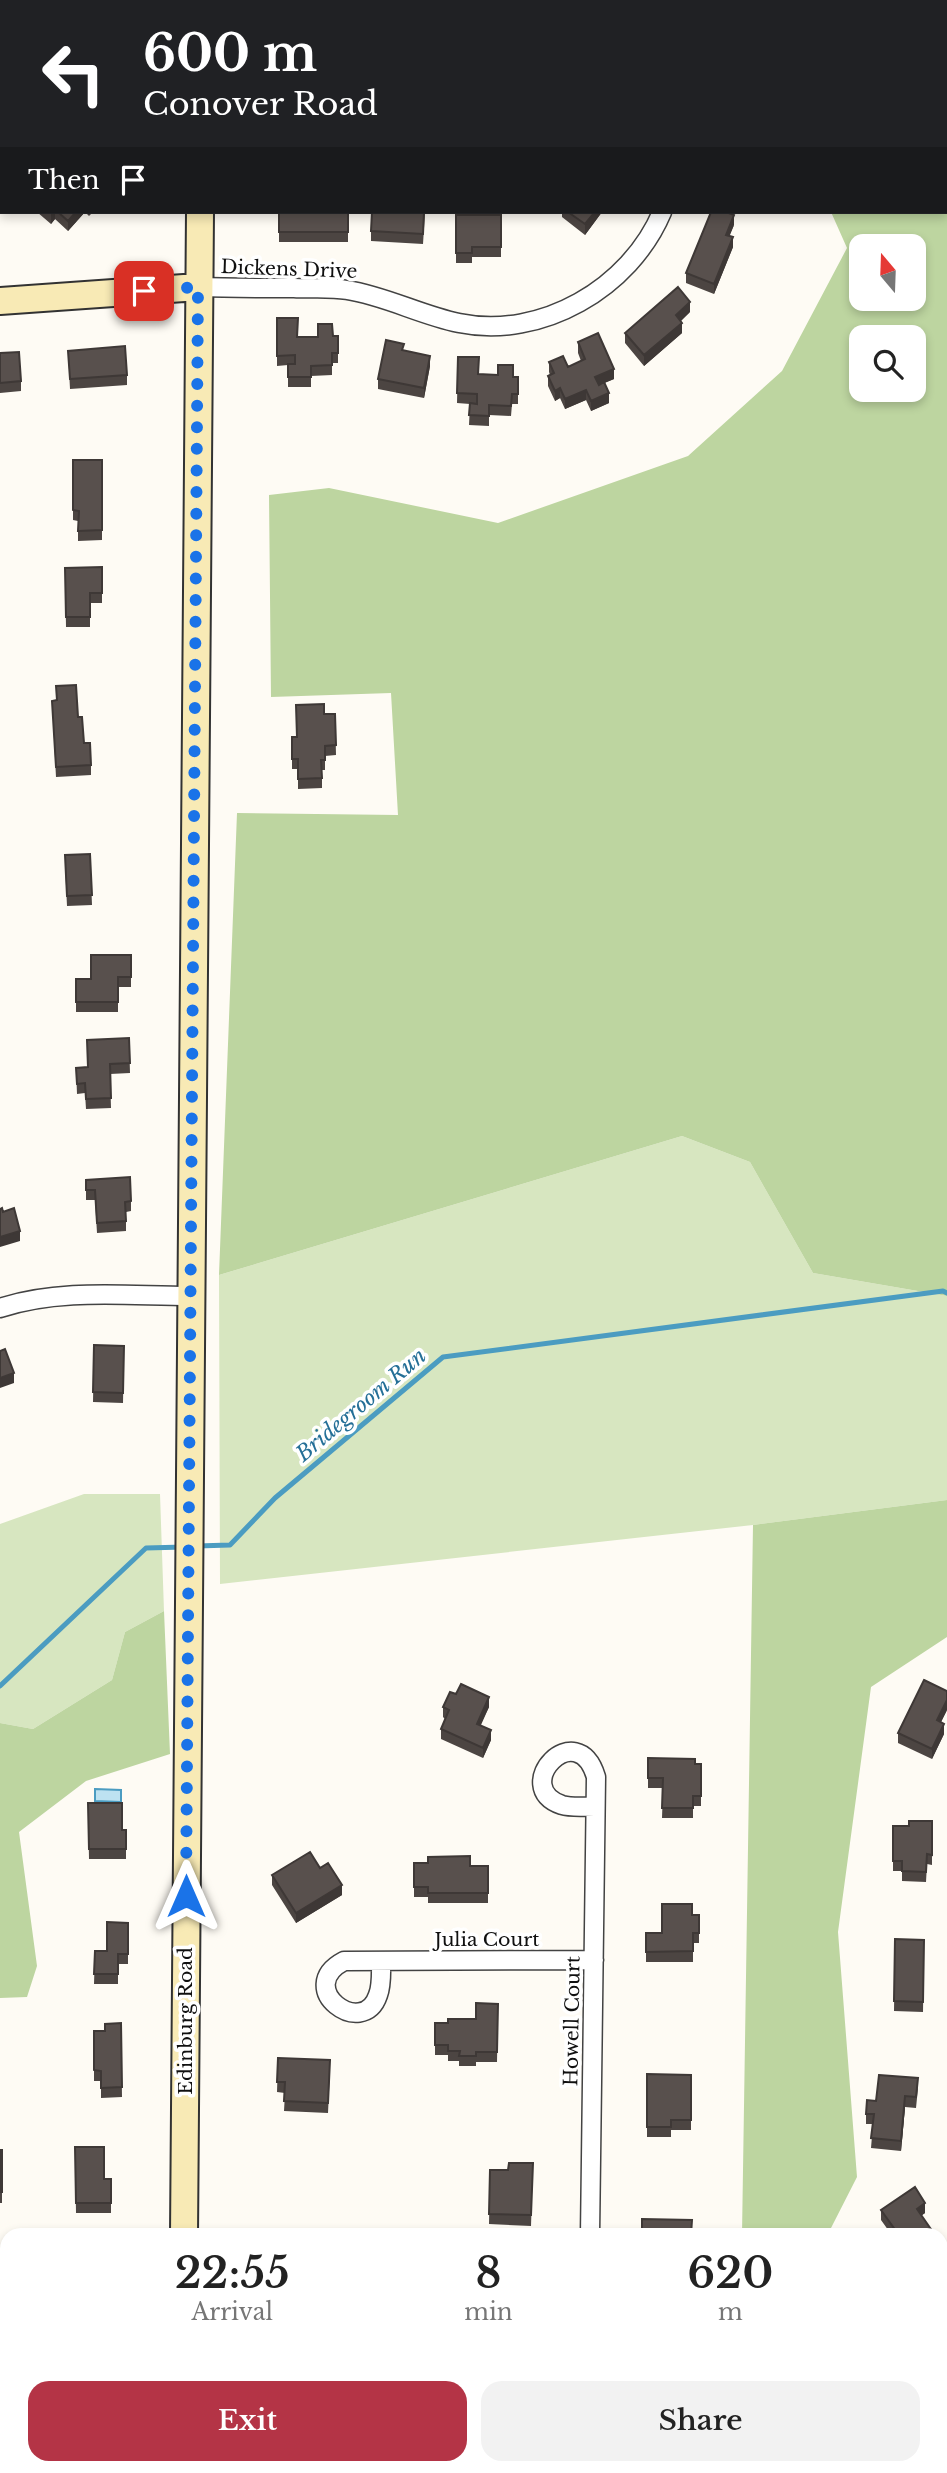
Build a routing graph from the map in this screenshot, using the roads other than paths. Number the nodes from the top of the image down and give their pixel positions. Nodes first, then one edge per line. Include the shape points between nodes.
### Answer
1 (200, 214) edge
2 (661, 214) edge
3 (198, 287) junction
4 (0, 301) edge
5 (190, 1296) junction
6 (0, 1308) edge
7 (595, 1807) dead end
8 (594, 1960) junction
9 (381, 1961) dead end
10 (184, 2228) edge
11 (590, 2228) edge

1 - 3 main road, Edinburg Road
2 - 3 street, Dickens Drive via 643,246 599,290 574,306 517,324 462,324 342,289
3 - 4 main road
3 - 5 main road, Edinburg Road
5 - 6 street via 76,1295
5 - 10 main road, Edinburg Road
7 - 8 street, Howell Court
8 - 9 street, Julia Court
8 - 11 street, Howell Court

